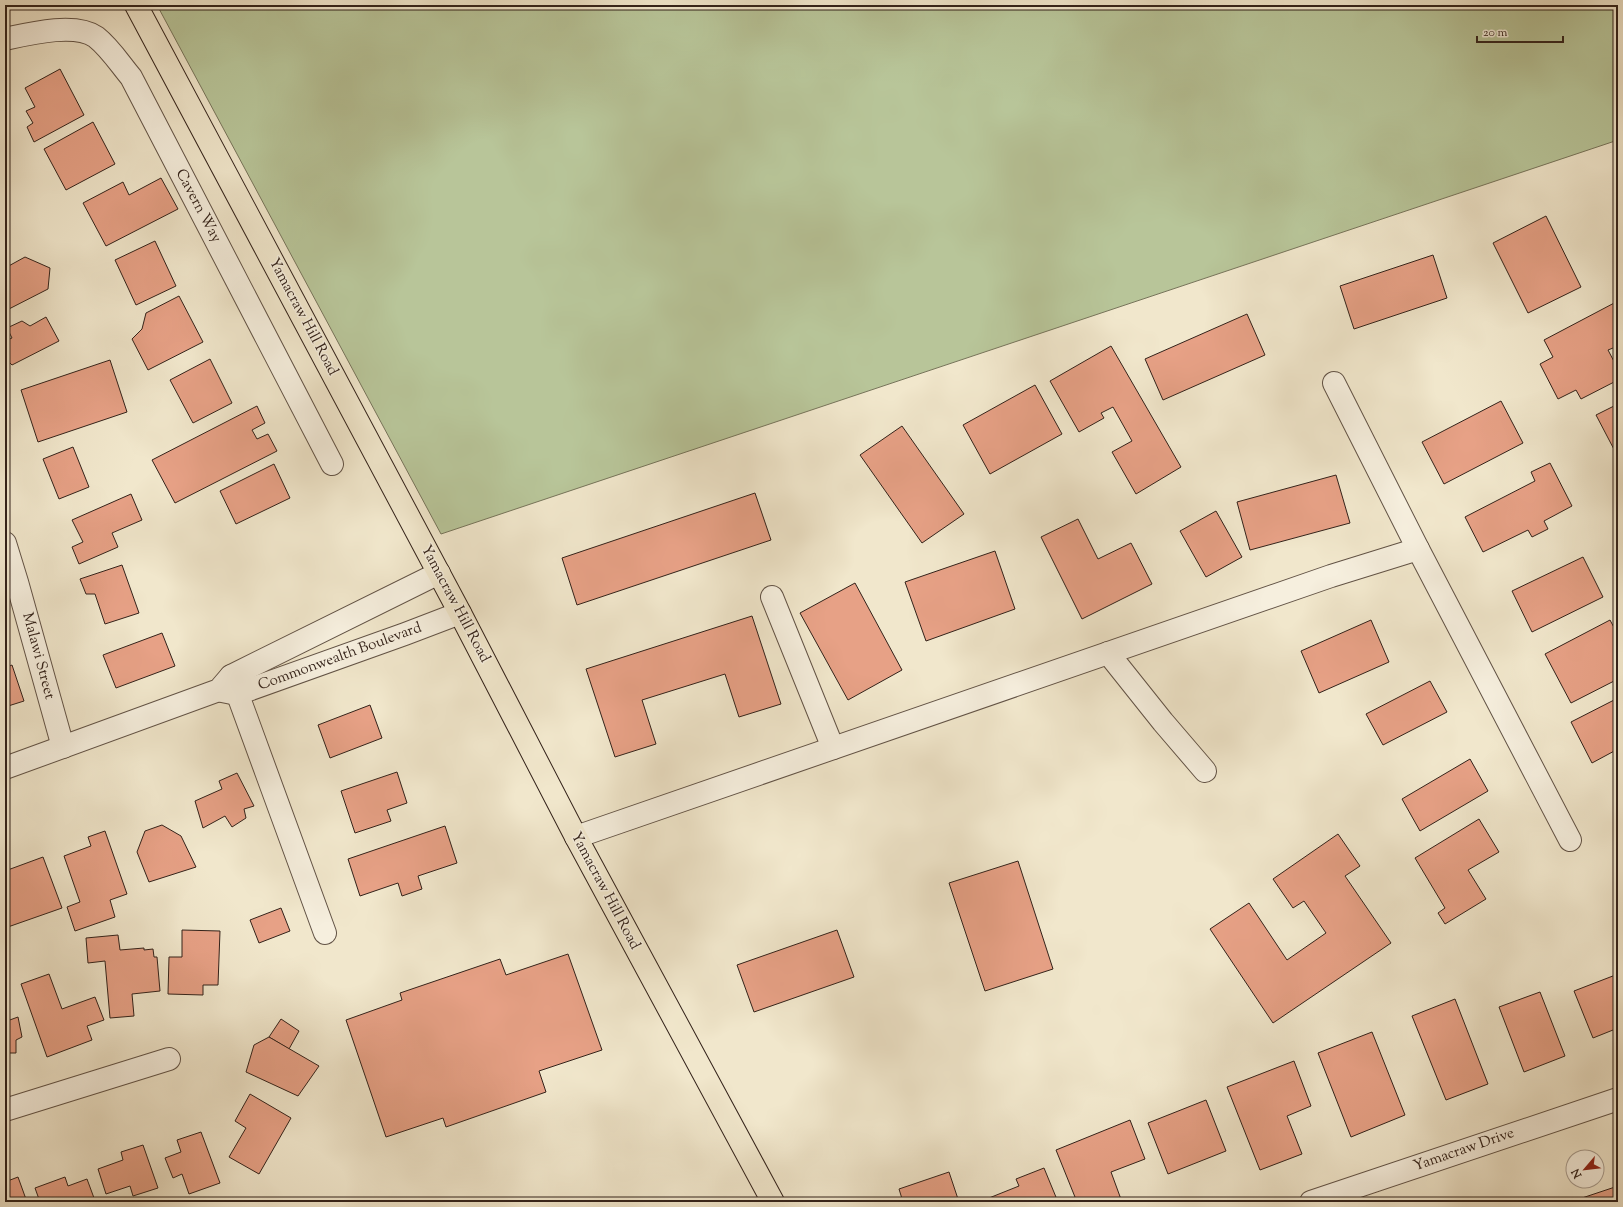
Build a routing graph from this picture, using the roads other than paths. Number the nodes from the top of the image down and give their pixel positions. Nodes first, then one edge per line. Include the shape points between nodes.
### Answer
1 (136, 5) edge
2 (5, 39) edge
3 (1334, 383) dead end
4 (332, 464) dead end
5 (5, 543) edge
6 (1418, 549) junction
7 (439, 573) junction
8 (772, 597) dead end
9 (460, 613) junction
10 (1108, 653) junction
11 (229, 687) junction
12 (63, 747) junction
13 (833, 748) junction
14 (5, 768) edge
15 (1204, 771) dead end
16 (576, 837) junction
17 (1570, 840) dead end
18 (325, 933) dead end
19 (169, 1059) dead end
20 (1618, 1099) edge
21 (5, 1110) edge
22 (774, 1202) edge
23 (1311, 1202) edge

1 - 7 main road, Yamacraw Hill Road
2 - 4 street, Cavern Way via 55,30 81,31 95,36 131,77
3 - 6 street
5 - 12 street, Malawi Street
6 - 10 street via 1331,576
6 - 17 street
7 - 9 main road, Yamacraw Hill Road
7 - 11 street, Commonwealth Boulevard
8 - 13 street
9 - 11 street, Commonwealth Boulevard via 405,634
9 - 16 main road, Yamacraw Hill Road
10 - 13 street
10 - 15 street
11 - 12 street, Commonwealth Boulevard
11 - 18 street
12 - 14 street, Commonwealth Boulevard
13 - 16 street
16 - 22 main road, Yamacraw Hill Road
19 - 21 street
20 - 23 street, Yamacraw Drive

